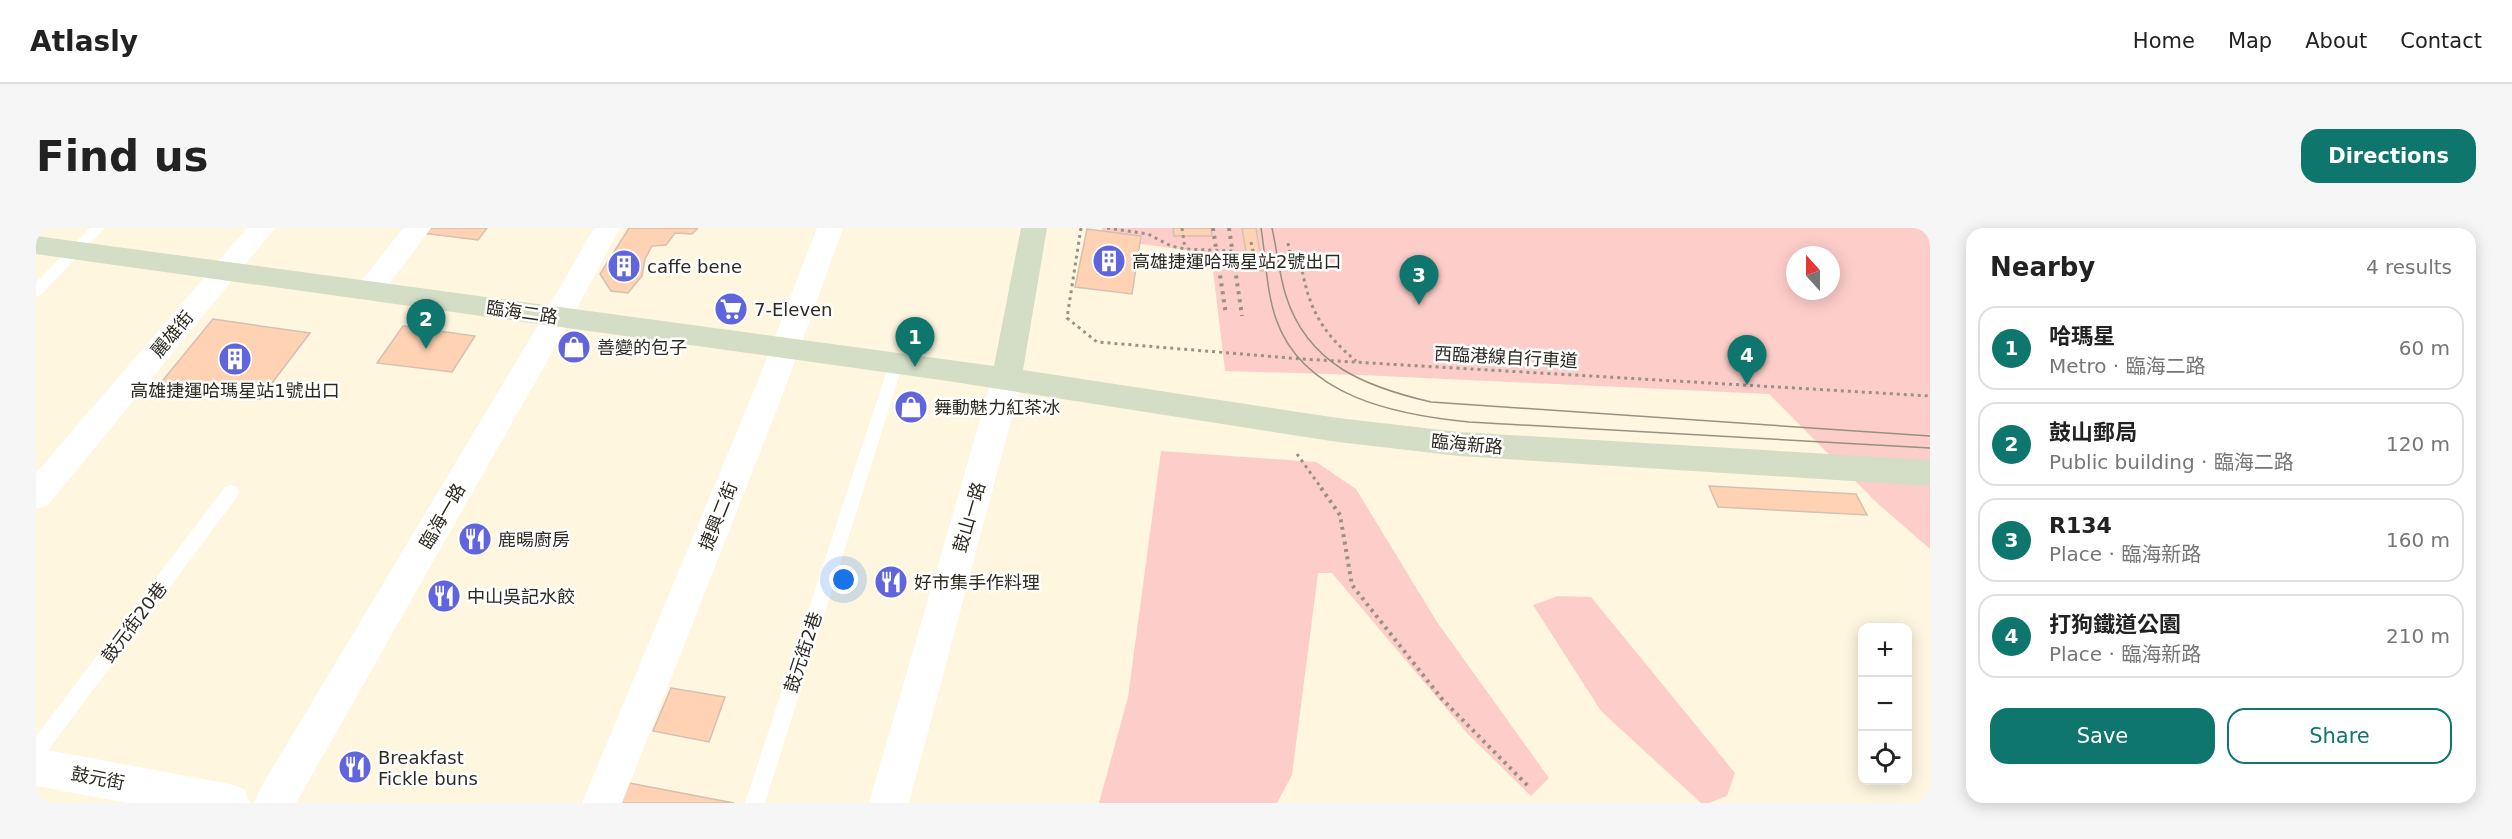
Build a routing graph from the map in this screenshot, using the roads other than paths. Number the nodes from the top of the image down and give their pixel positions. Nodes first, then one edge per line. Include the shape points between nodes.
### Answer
1 (98, 228) edge
2 (262, 228) edge
3 (418, 228) edge
4 (607, 228) edge
5 (830, 228) edge
6 (1034, 228) edge
7 (36, 245) edge
8 (75, 250) junction
9 (224, 271) junction
10 (36, 291) edge
11 (369, 291) junction
12 (558, 317) junction
13 (786, 348) junction
14 (896, 364) junction
15 (1007, 379) junction
16 (1930, 473) edge
17 (231, 492) dead end
18 (36, 496) edge
19 (36, 751) edge
20 (36, 766) edge
21 (230, 803) edge
22 (274, 803) edge
23 (602, 803) edge
24 (755, 803) edge
25 (889, 803) edge

1 - 8 lane
2 - 9 street, 麗雄街
3 - 11 street
4 - 12 street, 臨海一路
5 - 13 street, 捷興二街
6 - 15 street, 鼓山一路
7 - 8 street, 臨海二路
8 - 9 street, 臨海二路
8 - 10 lane
9 - 11 street, 臨海二路
9 - 18 street, 麗雄街
11 - 12 street, 臨海二路
12 - 13 street, 臨海二路
12 - 22 street, 臨海一路
13 - 14 street, 臨海二路
13 - 23 street, 捷興二街
14 - 15 street, 臨海二路
14 - 24 lane, 鼓元街2巷
15 - 16 street, 臨海新路 via 1459,444
15 - 25 street, 鼓山一路
17 - 19 lane, 鼓元街20巷
20 - 21 street, 鼓元街

